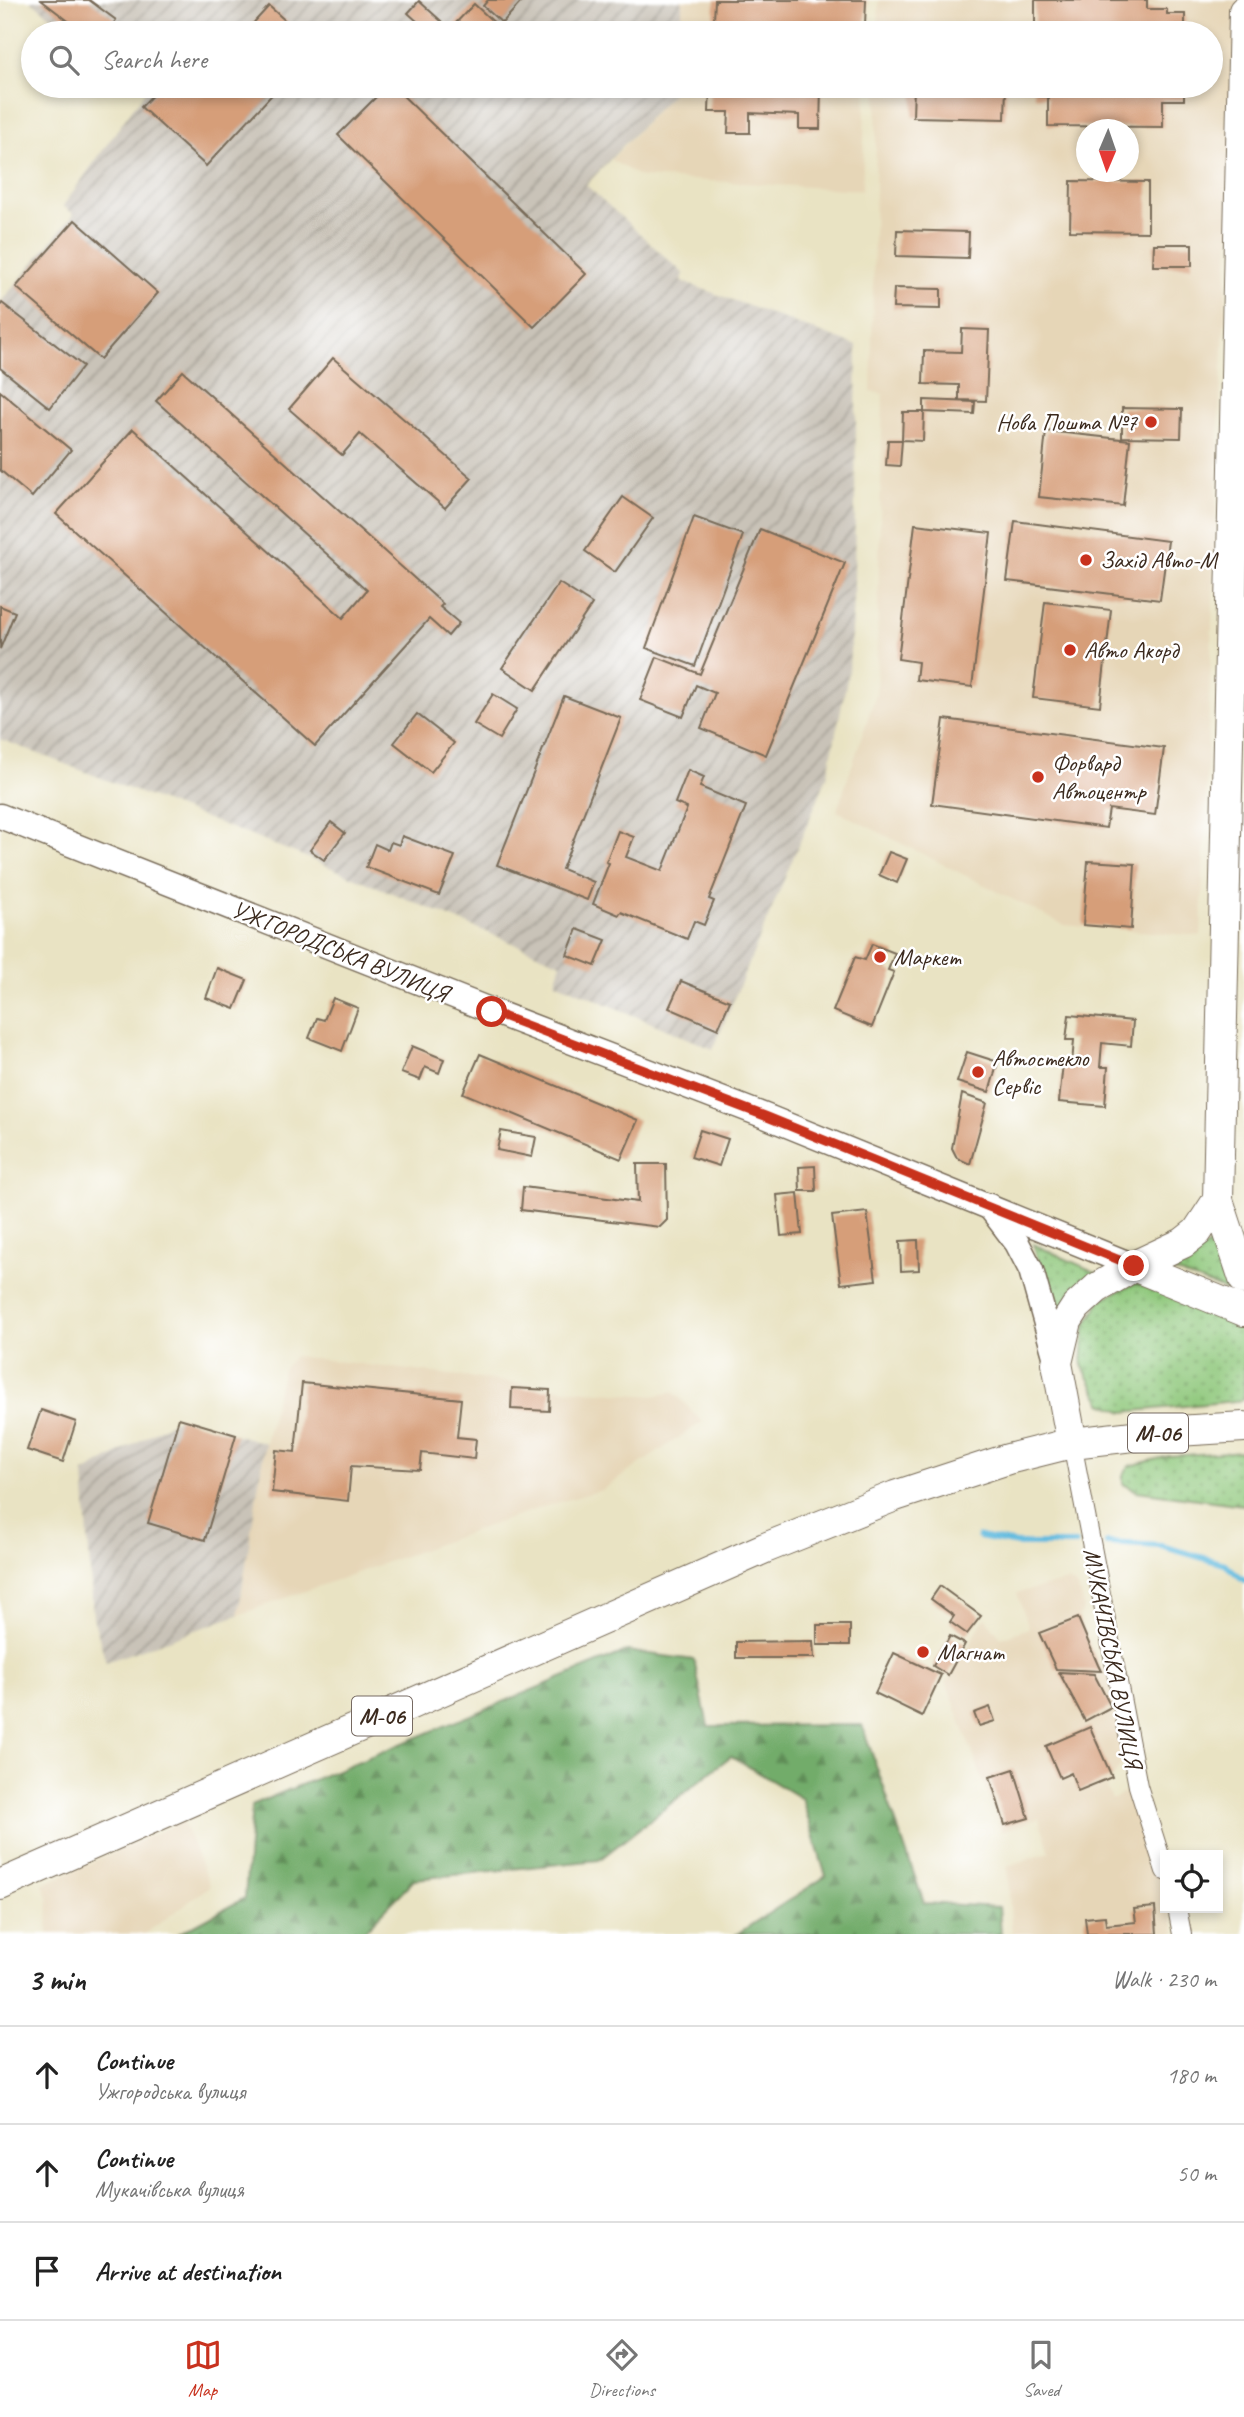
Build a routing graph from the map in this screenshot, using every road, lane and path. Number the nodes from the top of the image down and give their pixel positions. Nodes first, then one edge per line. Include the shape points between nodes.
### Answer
1 (1244, 11) edge
2 (0, 816) edge
3 (1218, 1200) junction
4 (988, 1205) junction
5 (1134, 1266) junction
6 (1244, 1279) edge
7 (1244, 1311) edge
8 (1056, 1363) junction
9 (1244, 1427) edge
10 (1072, 1443) junction
11 (1160, 1855) edge
12 (0, 1885) edge
13 (1178, 1913) edge
14 (1182, 1934) edge

1 - 3 highway
2 - 4 main road, УЖГОРОДСЬКА ВУЛИЦЯ
3 - 5 highway via 1184,1243
3 - 6 highway
4 - 5 main road
4 - 8 main road via 1031,1270
5 - 7 highway
5 - 8 highway via 1076,1307 1067,1321
8 - 10 highway
9 - 10 highway, М-06
10 - 11 street, МУКАЧІВСЬКА ВУЛИЦЯ via 1138,1786
10 - 12 highway, М-06 via 895,1496 765,1548
13 - 14 street

